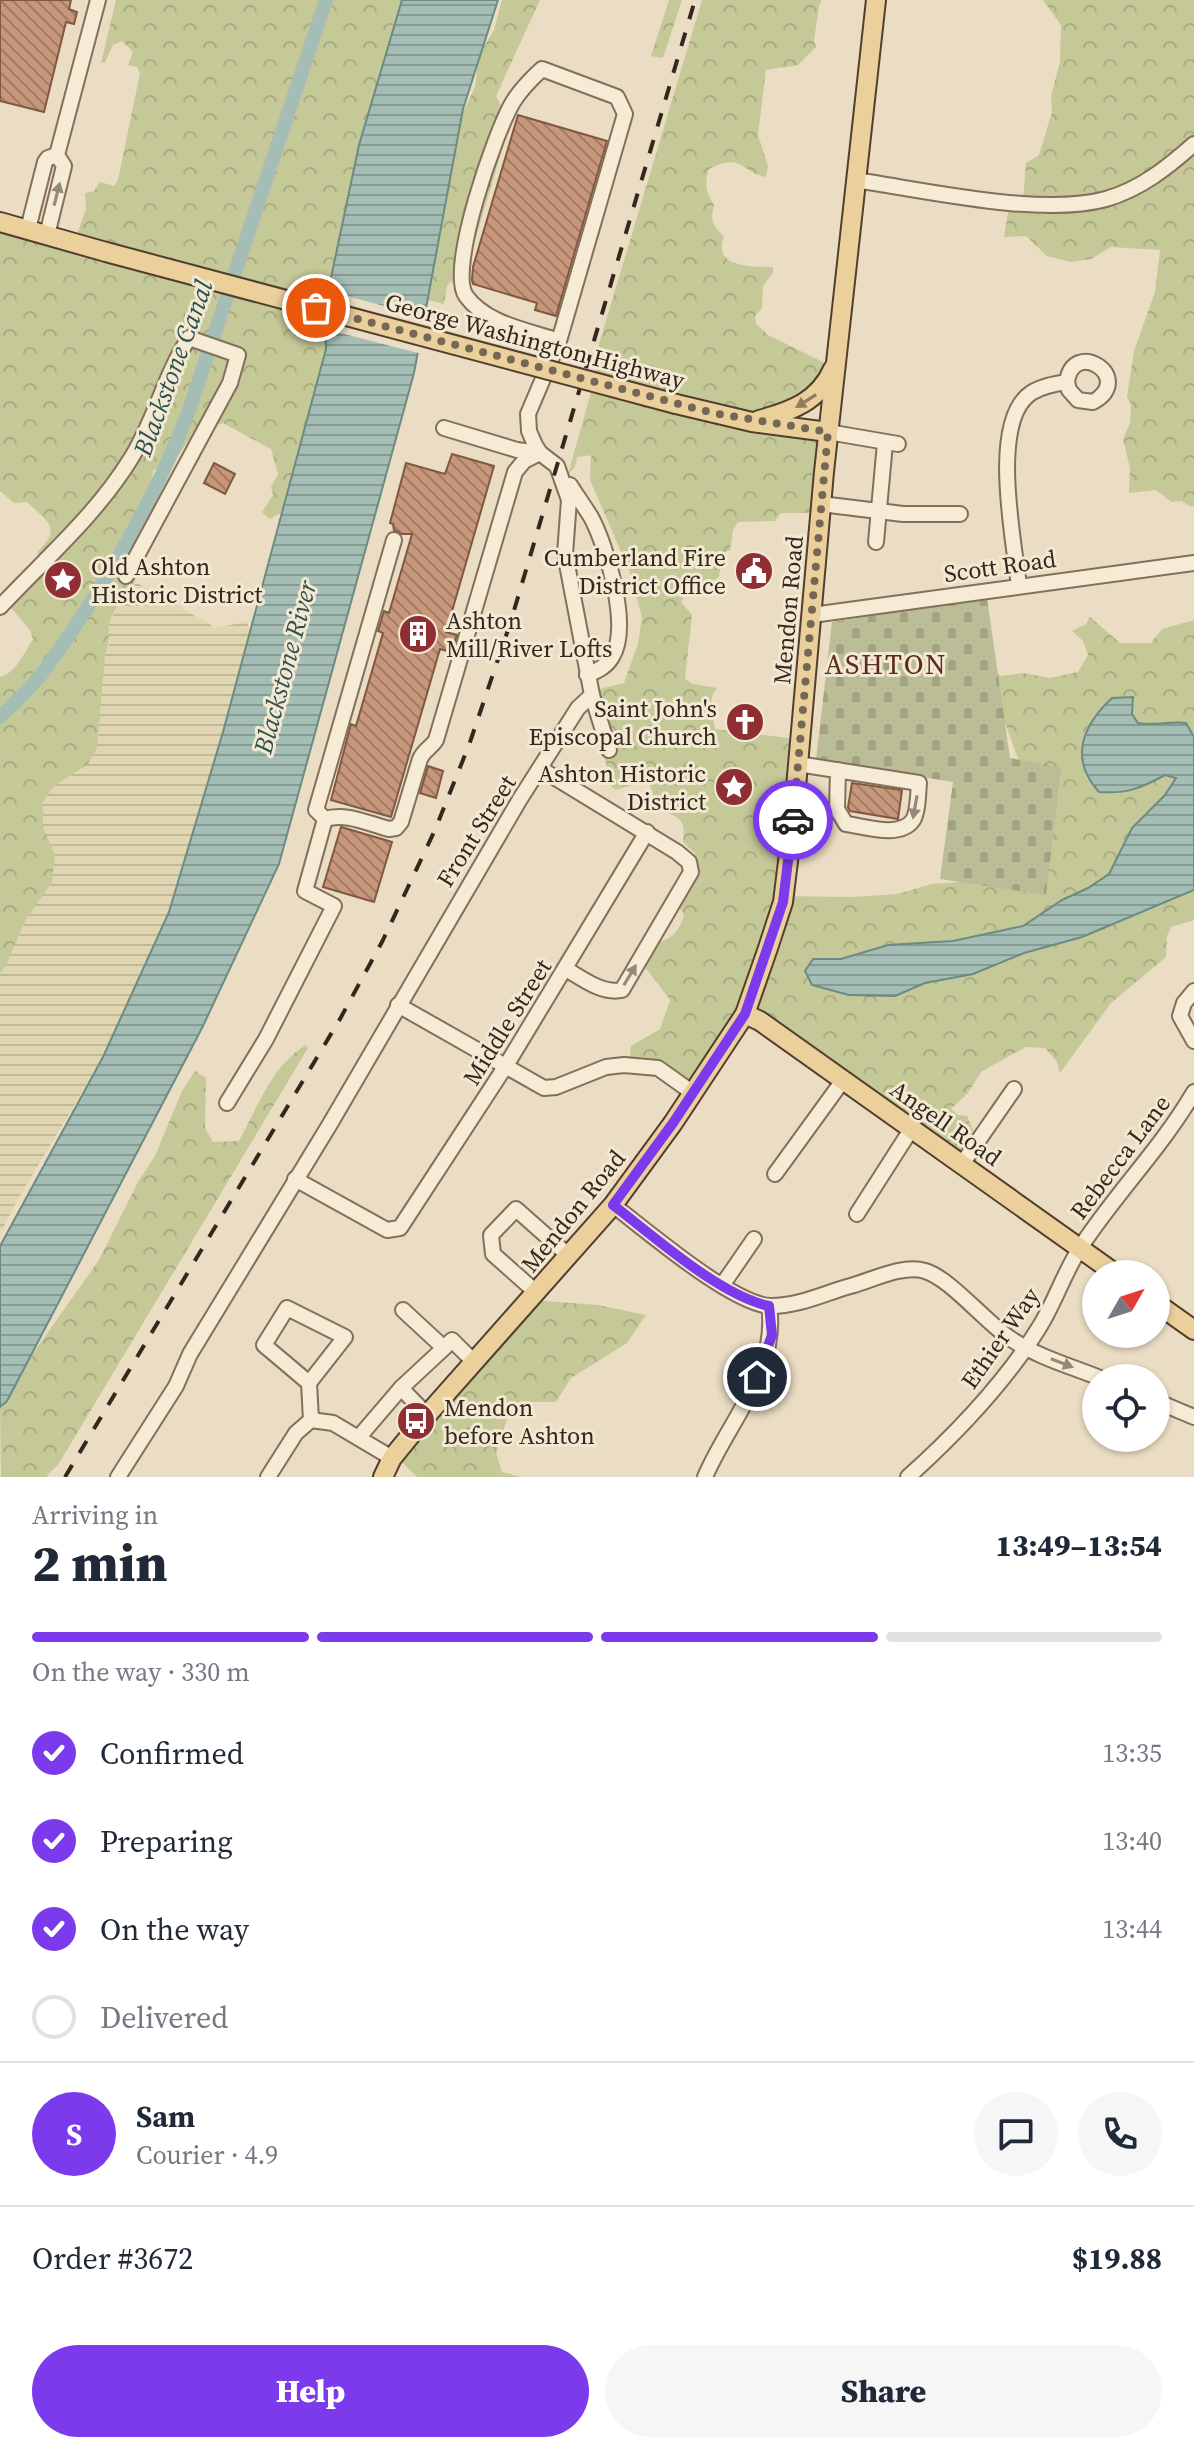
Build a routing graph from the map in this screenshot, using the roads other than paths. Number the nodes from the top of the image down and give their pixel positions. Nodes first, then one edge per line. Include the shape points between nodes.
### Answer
1 (98, 0) edge
2 (876, 0) edge
3 (1194, 144) edge
4 (57, 155) junction
5 (855, 180) junction
6 (0, 222) edge
7 (28, 229) junction
8 (47, 235) junction
9 (559, 341) junction
10 (838, 355) junction
11 (1067, 382) dead end
12 (752, 422) junction
13 (444, 428) dead end
14 (828, 432) junction
15 (540, 453) junction
16 (557, 466) junction
17 (821, 504) junction
18 (878, 511) junction
19 (960, 514) dead end
20 (394, 540) dead end
21 (876, 542) dead end
22 (1194, 563) edge
23 (126, 576) dead end
24 (1019, 586) junction
25 (0, 607) edge
26 (812, 615) junction
27 (587, 675) junction
28 (592, 695) junction
29 (609, 750) dead end
30 (798, 764) junction
31 (541, 769) junction
32 (838, 770) junction
33 (325, 819) junction
34 (647, 832) junction
35 (566, 969) junction
36 (1194, 991) edge
37 (398, 1005) junction
38 (745, 1014) junction
39 (1194, 1041) edge
40 (507, 1064) junction
41 (844, 1079) junction
42 (1014, 1089) dead end
43 (1194, 1092) edge
44 (693, 1093) junction
45 (227, 1103) dead end
46 (912, 1128) junction
47 (962, 1164) junction
48 (775, 1174) dead end
49 (295, 1179) junction
50 (613, 1205) junction
51 (857, 1214) dead end
52 (754, 1239) dead end
53 (1080, 1248) junction
54 (569, 1256) junction
55 (1097, 1260) edge
56 (723, 1284) junction
57 (537, 1293) junction
58 (769, 1306) junction
59 (403, 1310) dead end
60 (1170, 1313) edge
61 (1194, 1330) edge
62 (1024, 1347) junction
63 (444, 1348) junction
64 (475, 1363) junction
65 (1082, 1371) edge
66 (309, 1383) junction
67 (401, 1388) junction
68 (1170, 1407) edge
69 (427, 1415) junction
70 (1194, 1417) edge
71 (311, 1420) junction
72 (359, 1437) junction
73 (392, 1458) junction
74 (118, 1477) edge
75 (268, 1477) edge
76 (383, 1477) edge
77 (705, 1477) edge
78 (908, 1477) edge

1 - 4 street
2 - 5 main road, Mendon Road
3 - 5 street via 1156,176 1122,193 1083,203 1013,202
4 - 7 street via 45,162
8 -> 4 street via 64,166
5 - 10 main road, Mendon Road
6 - 7 main road, George Washington Highway
7 - 8 main road, George Washington Highway
8 - 12 main road, George Washington Highway, bridge
9 - 9 street via 625,114 617,97 542,69 514,100 500,127 466,231 460,282 484,315
9 - 15 street via 528,414 529,431
10 -> 12 main road via 814,398
10 - 14 main road, Mendon Road
11 - 24 street via 1029,394 1008,431
12 - 14 main road, George Washington Highway
13 - 15 street
14 - 17 main road, Mendon Road
14 - 18 street via 891,444
15 - 16 street
15 - 33 street via 515,472 436,740 420,759 401,822 389,829 347,817
16 - 27 street via 569,500 565,554
16 - 27 street via 592,519 619,611 613,656 601,670
17 - 18 street
17 - 26 main road, Mendon Road
18 - 19 street
18 - 21 street
20 - 33 street via 316,810
22 - 24 street, Scott Road
23 - 25 street via 230,383 238,355 192,339 122,474 83,523
24 - 26 street, Scott Road
26 - 30 main road, Mendon Road
27 - 28 street
28 - 29 street
28 - 31 street, Front Street via 578,708
30 - 32 street
30 - 38 main road, Mendon Road via 783,902
31 - 34 street
31 - 37 street, Front Street
32 -> 32 street via 919,783 914,819 894,831 846,824 837,809
33 - 45 street via 305,891 334,906
34 - 35 street, Middle Street
35 -> 34 street via 612,992 622,990 691,872 689,862
35 - 40 street, Middle Street
36 - 39 street via 1180,1016
37 - 40 street
37 - 49 street, Front Street
38 - 41 main road, Angell Road
38 - 44 main road, Mendon Road
40 - 44 street via 544,1088 606,1067 658,1068
40 - 49 street, Middle Street via 396,1230 378,1226
41 - 46 main road, Angell Road
41 - 48 street
42 - 47 street
43 - 53 street, Rebecca Lane
44 - 50 main road, Mendon Road
46 - 47 main road, Angell Road
46 - 51 street
47 - 53 main road, Angell Road
49 - 74 street, Front Street
50 - 54 main road, Mendon Road
50 - 56 street
52 - 56 street
53 - 55 main road, Angell Road
53 - 62 street, Ethier Way via 1057,1297
54 - 57 main road, Mendon Road
54 - 57 street via 516,1209 491,1235 493,1254
56 - 58 street
57 - 64 main road, Mendon Road
58 - 62 street via 924,1270
58 - 77 street via 772,1335 764,1362
59 - 63 street
60 - 61 main road
62 -> 65 street
62 - 78 street, Ethier Way via 997,1388
63 - 64 street via 452,1340
63 - 67 street
64 - 69 main road, Mendon Road
66 - 66 street via 345,1337 287,1308 264,1345
66 - 71 street
67 - 69 street
67 - 72 street
68 - 70 street
69 - 73 main road, Mendon Road
71 - 72 street via 333,1423
71 - 75 street via 296,1433
72 - 73 street
73 - 76 main road, Mendon Road

